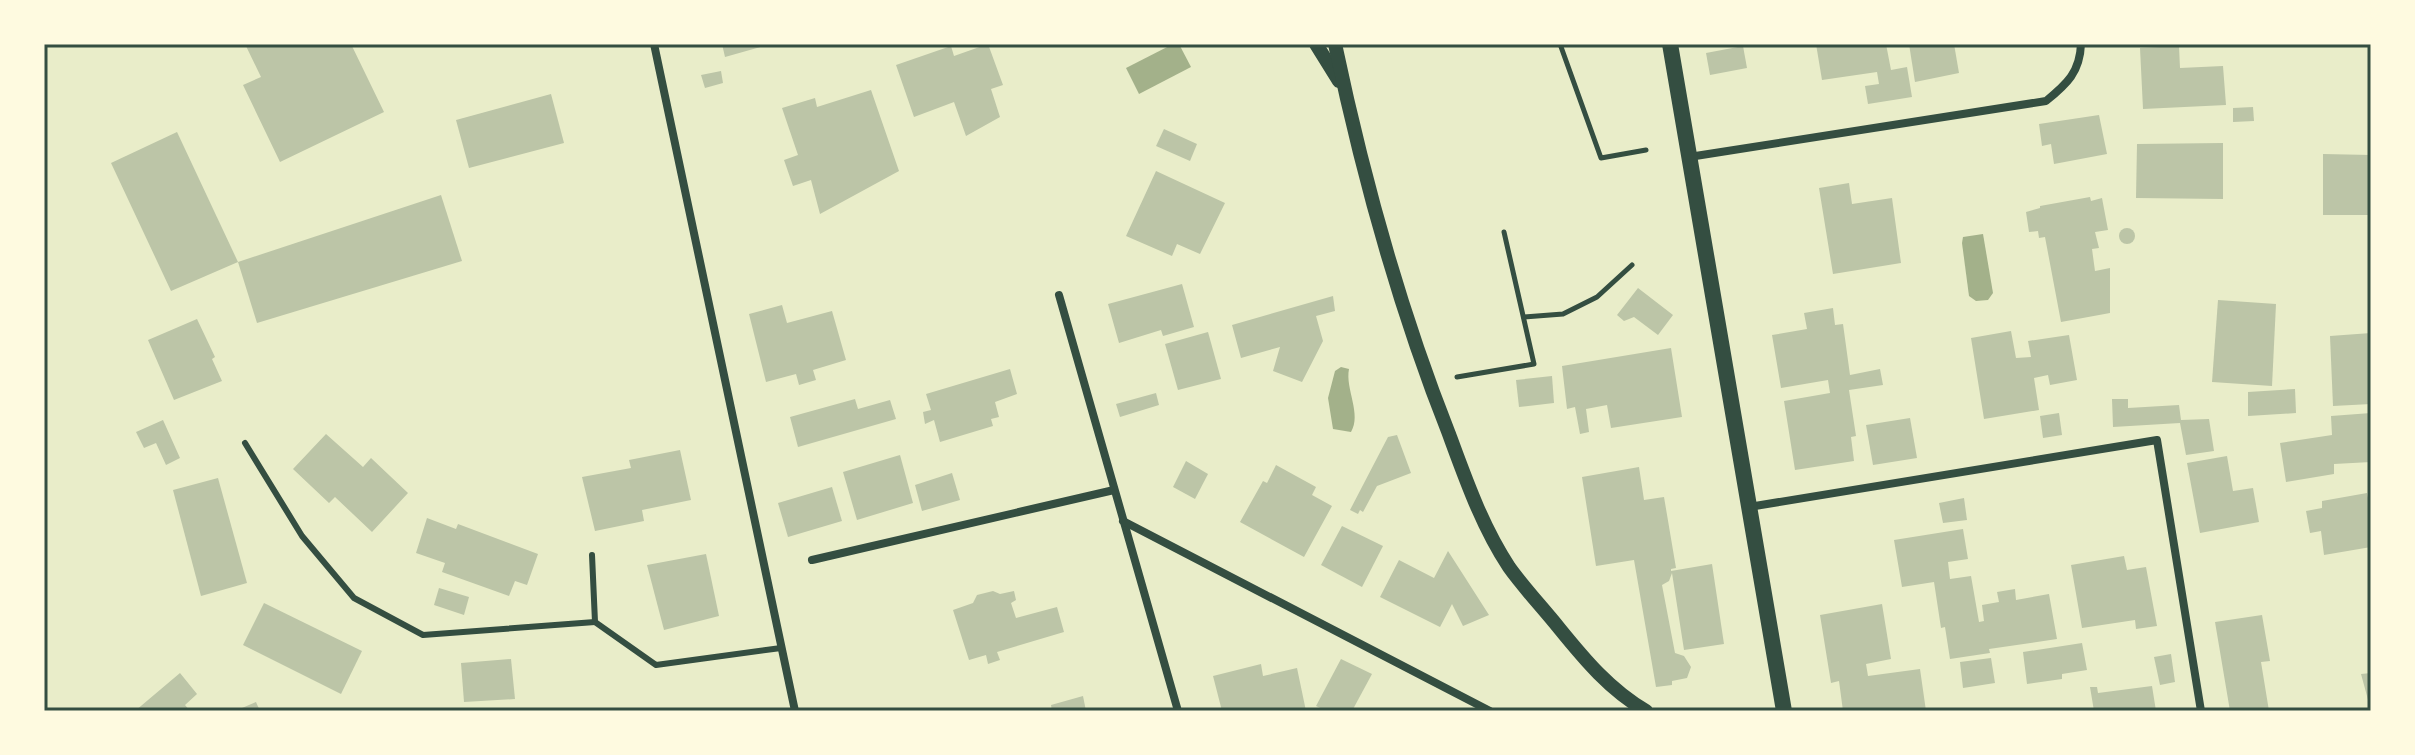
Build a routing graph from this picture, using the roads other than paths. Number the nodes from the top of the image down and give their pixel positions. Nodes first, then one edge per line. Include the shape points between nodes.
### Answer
1 (654, 44) edge
2 (1316, 44) edge
3 (1335, 44) edge
4 (1670, 44) edge
5 (2081, 44) edge
6 (1345, 92) junction
7 (1688, 157) junction
8 (1059, 295) dead end
9 (245, 443) dead end
10 (1114, 490) junction
11 (1749, 507) junction
12 (1123, 521) junction
13 (592, 555) dead end
14 (812, 560) dead end
15 (595, 622) junction
16 (781, 648) junction
17 (1624, 698) junction
18 (795, 711) edge
19 (1178, 711) edge
20 (1490, 711) edge
21 (1632, 711) edge
22 (1646, 711) edge
23 (1784, 711) edge
24 (2201, 711) edge

1 - 16 street
2 - 6 street
3 - 6 street
4 - 7 main road
5 - 7 street via 2071,80 2046,101
6 - 17 street via 1396,287 1482,518 1510,568 1590,666
7 - 11 main road
8 - 10 street
9 - 15 lane via 302,536 354,598 423,635
10 - 12 street
10 - 14 street
11 - 23 main road
11 - 24 street via 2157,440
12 - 19 street
12 - 20 street
13 - 15 lane
15 - 16 lane via 656,665
16 - 18 street
17 - 21 street
17 - 22 street

